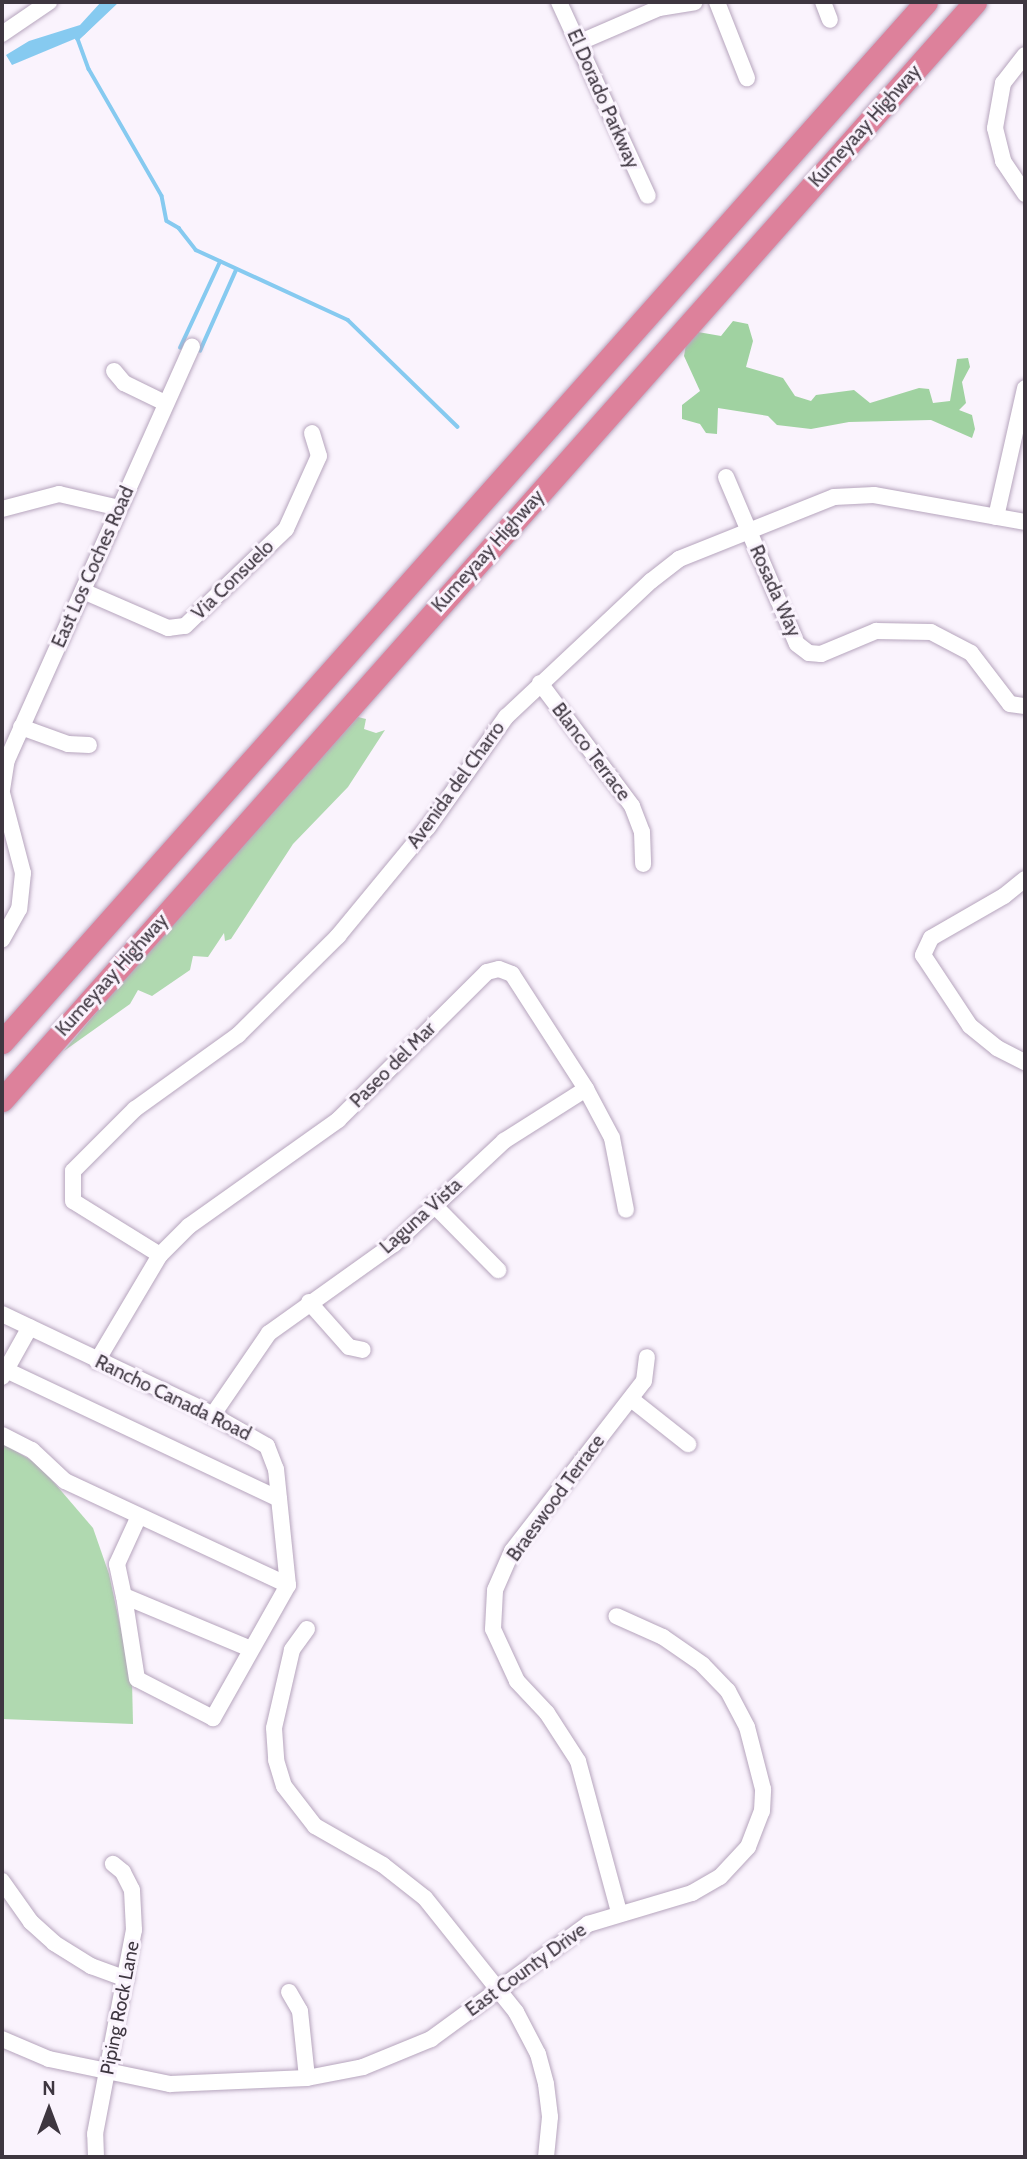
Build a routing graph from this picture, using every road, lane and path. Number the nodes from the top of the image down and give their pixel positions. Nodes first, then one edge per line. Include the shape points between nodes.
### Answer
1 (49, 2) edge
2 (559, 2) edge
3 (695, 2) edge
4 (717, 2) edge
5 (823, 2) edge
6 (926, 2) edge
7 (975, 2) edge
8 (830, 20) dead end
9 (2, 34) edge
10 (578, 43) junction
11 (1025, 55) edge
12 (747, 78) dead end
13 (1025, 194) edge
14 (648, 196) dead end
15 (191, 347) dead end
16 (114, 371) dead end
17 (1025, 388) edge
18 (165, 403) junction
19 (312, 433) dead end
20 (726, 477) dead end
21 (119, 508) junction
22 (2, 509) edge
23 (996, 517) junction
24 (1025, 522) edge
25 (748, 528) junction
26 (83, 591) junction
27 (540, 683) junction
28 (1023, 707) edge
29 (22, 727) junction
30 (89, 745) dead end
31 (2, 792) edge
32 (643, 864) dead end
33 (1025, 879) edge
34 (2, 940) edge
35 (2, 1042) edge
36 (1025, 1062) edge
37 (586, 1088) junction
38 (2, 1100) edge
39 (433, 1204) junction
40 (626, 1210) dead end
41 (160, 1255) junction
42 (498, 1270) dead end
43 (309, 1302) junction
44 (2, 1314) edge
45 (30, 1327) junction
46 (363, 1350) dead end
47 (647, 1357) dead end
48 (97, 1361) junction
49 (4, 1374) edge
50 (631, 1399) junction
51 (212, 1416) junction
52 (2, 1435) edge
53 (688, 1444) dead end
54 (279, 1499) junction
55 (139, 1516) junction
56 (288, 1585) junction
57 (124, 1596) junction
58 (616, 1616) dead end
59 (307, 1629) dead end
60 (251, 1649) junction
61 (113, 1864) dead end
62 (2, 1881) edge
63 (619, 1912) junction
64 (126, 1979) junction
65 (498, 1991) junction
66 (289, 1992) dead end
67 (2, 2039) edge
68 (108, 2073) junction
69 (307, 2078) junction
70 (96, 2157) edge
71 (546, 2157) edge

1 - 9 street
2 - 10 street, El Dorado Parkway
3 - 10 street via 659,8
4 - 12 street
5 - 8 street
6 - 35 highway, Kumeyaay Highway
7 - 38 highway, Kumeyaay Highway
10 - 14 street, El Dorado Parkway
11 - 13 street via 1003,83 996,106 1003,161
15 - 18 street, East Los Coches Road
16 - 18 street via 124,383
17 - 23 street
18 - 21 street, East Los Coches Road
19 - 26 street, Via Consuelo via 318,456 286,528 185,626 168,628
20 - 25 street
21 - 22 street via 59,494
21 - 26 street, East Los Coches Road
23 - 24 street, Avenida del Charro
23 - 25 street, Avenida del Charro via 887,497 847,495 820,500
25 - 27 street, Avenida del Charro via 679,559
25 - 28 street, Rosada Way via 797,644 809,653 821,654 876,631 930,632 971,653 1010,704
26 - 29 street, East Los Coches Road
27 - 32 street, Blanco Terrace via 632,806 642,832
27 - 41 street, Avenida del Charro via 506,717 428,827 338,936 238,1035 135,1109 73,1171 73,1201
29 - 30 street via 68,744
29 - 31 street, East Los Coches Road via 7,760
31 - 34 street, East Los Coches Road via 22,861 23,885 19,909
33 - 36 street via 931,938 923,955 970,1026 997,1048
37 - 39 street, Laguna Vista via 504,1141
37 - 40 street, Paseo del Mar via 612,1138
37 - 41 street, Paseo del Mar via 512,974 499,969 487,972 338,1120 189,1226
39 - 42 street
39 - 43 street, Laguna Vista via 394,1244
41 - 48 street, Paseo del Mar
43 - 46 street via 349,1347
43 - 51 street, Laguna Vista via 261,1341
44 - 45 street, Rancho Canada Road
45 - 48 street, Rancho Canada Road
45 - 49 street
47 - 50 street, Braeswood Terrace via 644,1381
48 - 51 street, Rancho Canada Road
49 - 54 street
50 - 53 street
50 - 63 street, Braeswood Terrace via 512,1551 495,1590 493,1629 517,1681 547,1713 574,1754
51 - 54 street, Rancho Canada Road via 267,1446 276,1469
52 - 55 street via 32,1450 65,1481
54 - 56 street, Rancho Canada Road
55 - 56 street
55 - 57 street via 117,1564
56 - 60 street
57 - 60 street
57 - 60 street via 137,1679 213,1718
58 - 63 street, East County Drive via 663,1637 702,1664 727,1691 747,1727 763,1800 748,1847 720,1877 692,1893
59 - 65 street via 292,1650 274,1728 276,1760 289,1795 325,1834 383,1865 425,1898
61 - 64 street, Piping Rock Lane via 128,1880 134,1903
62 - 64 street via 31,1922 54,1943 91,1966
63 - 65 street, East County Drive via 588,1924
64 - 68 street, Piping Rock Lane
65 - 69 street, East County Drive via 431,2039 396,2055
65 - 71 street via 524,2026 543,2069 550,2117
66 - 69 street via 300,2011
67 - 68 street, East County Drive via 49,2059
68 - 69 street, East County Drive via 189,2085
68 - 70 street, Piping Rock Lane

